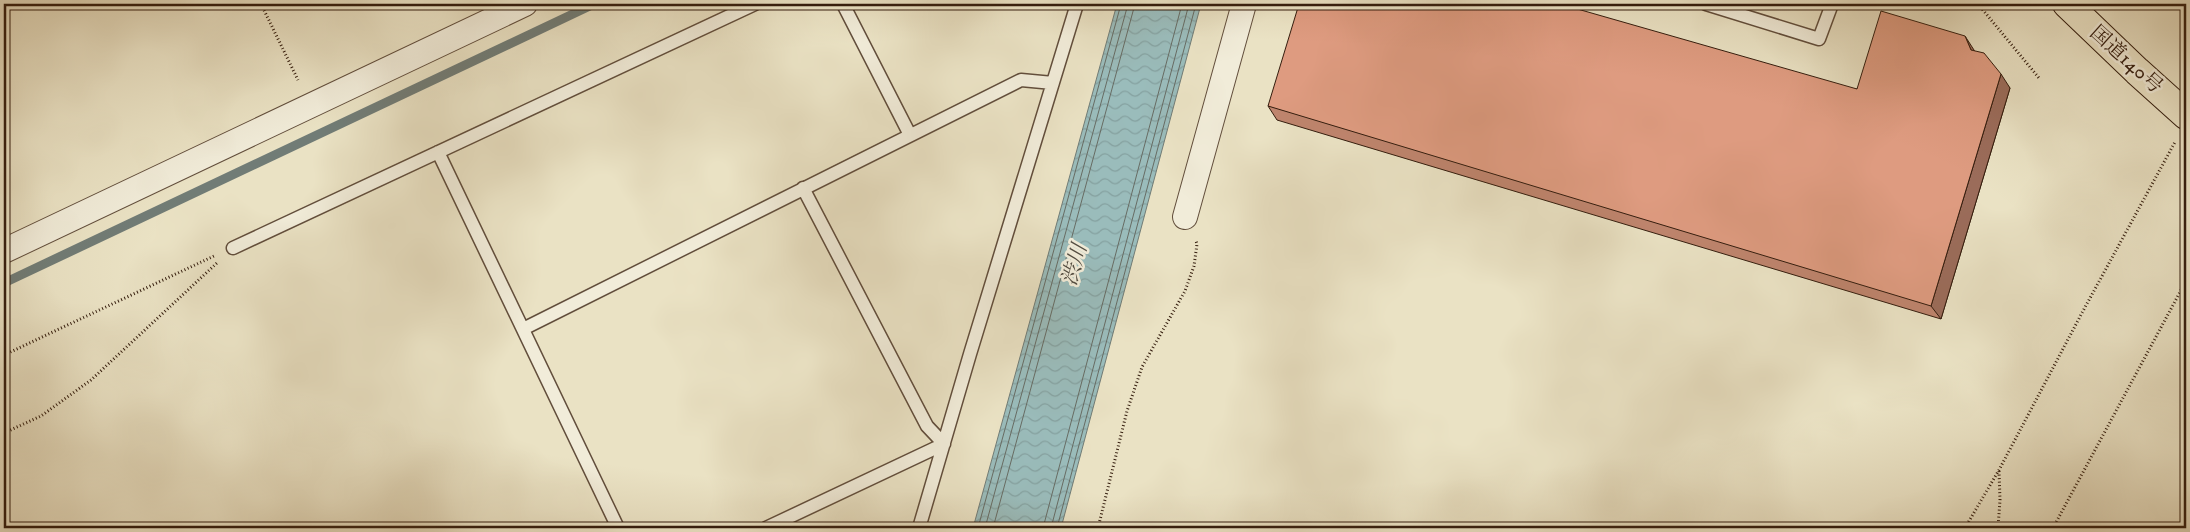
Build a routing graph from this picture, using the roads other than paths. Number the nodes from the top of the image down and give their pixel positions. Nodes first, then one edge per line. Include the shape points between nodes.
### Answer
1 (525, 4) edge
2 (755, 4) edge
3 (843, 4) edge
4 (1077, 4) edge
5 (1244, 4) edge
6 (1706, 4) edge
7 (1832, 4) edge
8 (2067, 4) edge
9 (1053, 83) junction
10 (2182, 127) edge
11 (910, 135) junction
12 (438, 152) junction
13 (803, 188) junction
14 (1185, 217) road end
15 (233, 248) road end
16 (4, 251) edge
17 (523, 329) junction
18 (944, 444) junction
19 (618, 528) edge
20 (766, 528) edge
21 (920, 528) edge

1 - 16 street
2 - 12 lane
3 - 11 lane
4 - 9 lane
5 - 14 street
6 - 7 lane via 1819,39
8 - 10 highway, 国道140号 via 2137,71
9 - 11 lane via 1021,80
9 - 18 lane
11 - 13 lane
12 - 15 lane
12 - 17 lane
13 - 17 lane
13 - 18 lane via 923,419
17 - 19 lane
18 - 20 lane
18 - 21 lane

